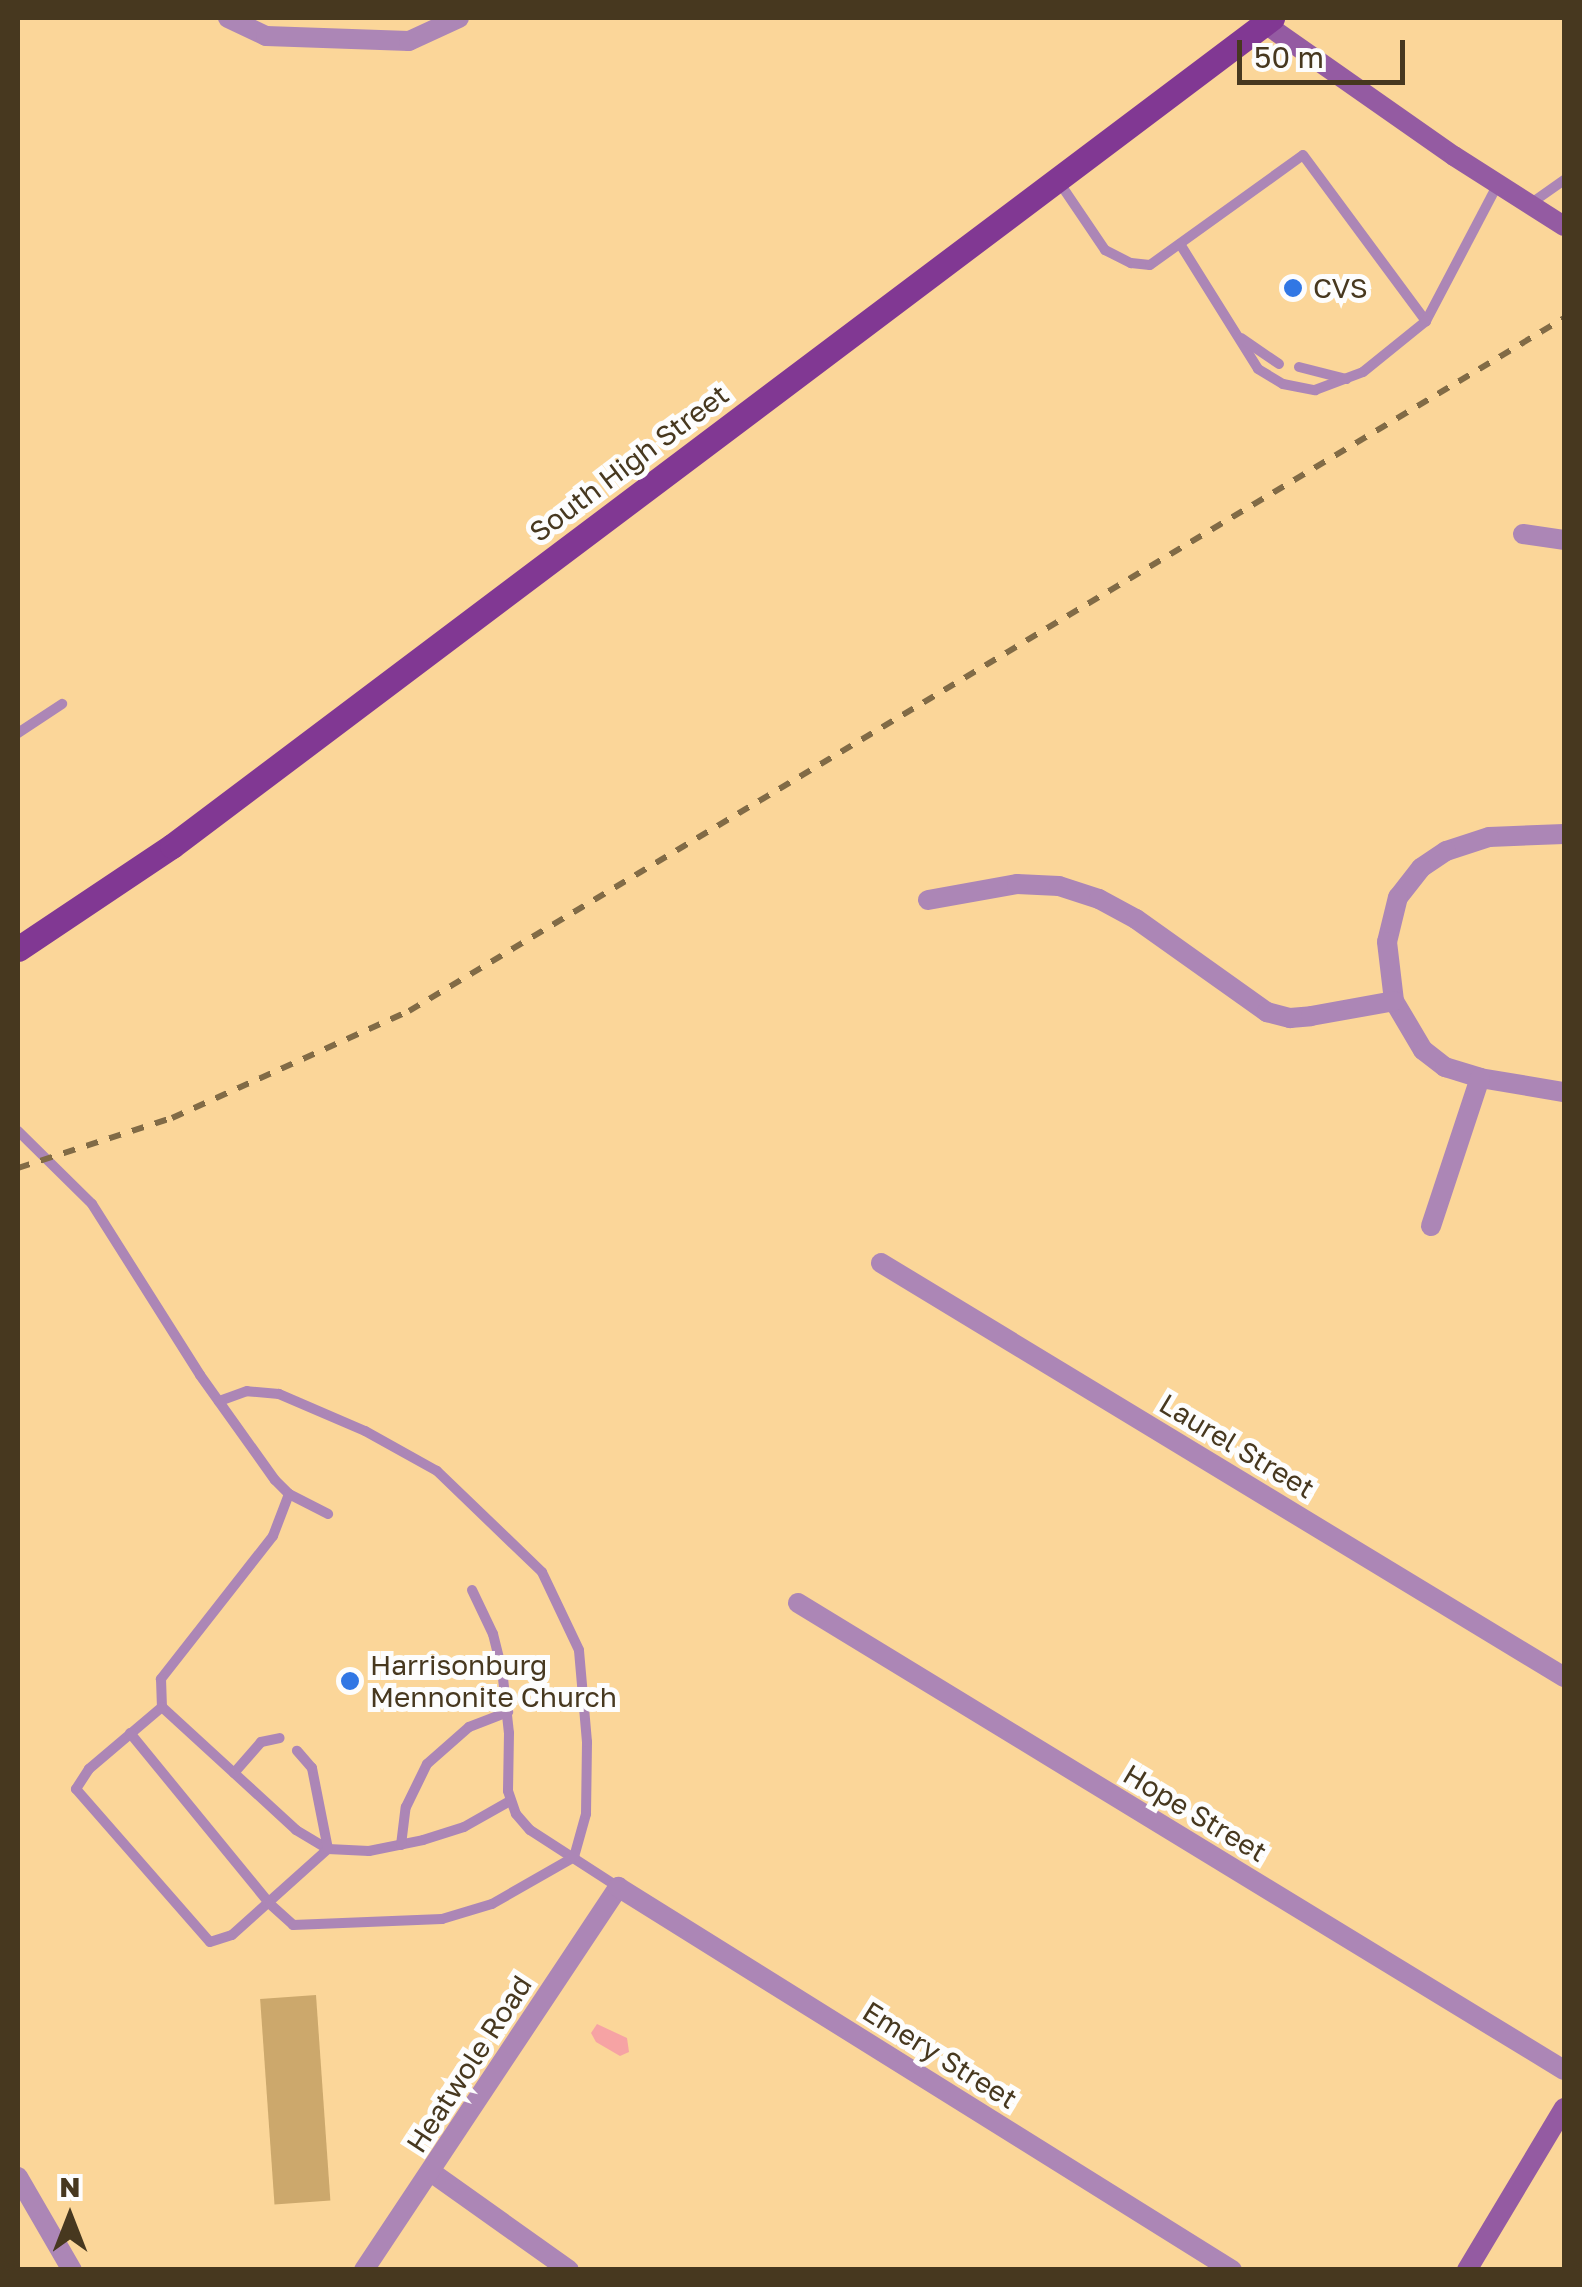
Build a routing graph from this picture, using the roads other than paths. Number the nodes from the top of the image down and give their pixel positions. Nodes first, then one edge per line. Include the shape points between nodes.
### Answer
1 (228, 18) edge
2 (459, 18) edge
3 (1264, 19) edge
4 (1056, 178) junction
5 (1564, 180) edge
6 (1498, 184) junction
7 (1530, 204) junction
8 (1564, 226) edge
9 (1180, 244) junction
10 (1426, 321) junction
11 (1240, 338) junction
12 (1280, 364) dead end
13 (1299, 367) dead end
14 (1346, 379) junction
15 (1523, 534) dead end
16 (1564, 540) edge
17 (62, 704) dead end
18 (18, 733) edge
19 (1564, 834) edge
20 (928, 900) dead end
21 (18, 949) edge
22 (1394, 1001) junction
23 (1480, 1078) junction
24 (1564, 1092) edge
25 (18, 1131) edge
26 (1432, 1226) dead end
27 (881, 1263) dead end
28 (218, 1401) junction
29 (288, 1494) junction
30 (328, 1514) dead end
31 (472, 1590) dead end
32 (798, 1603) dead end
33 (1564, 1677) edge
34 (162, 1707) junction
35 (508, 1712) junction
36 (130, 1733) junction
37 (280, 1738) dead end
38 (297, 1751) dead end
39 (234, 1772) junction
40 (510, 1801) junction
41 (401, 1845) junction
42 (328, 1849) junction
43 (574, 1857) junction
44 (618, 1887) junction
45 (270, 1904) junction
46 (1564, 2070) edge
47 (1564, 2108) edge
48 (431, 2172) junction
49 (18, 2178) edge
50 (72, 2270) edge
51 (364, 2270) edge
52 (569, 2270) edge
53 (1232, 2270) edge
54 (1467, 2270) edge

1 - 2 street via 266,36 409,41
3 - 4 main road, South High Street
3 - 6 street
4 - 9 lane via 1105,250 1150,265
4 - 21 main road, South High Street via 172,846
5 - 7 lane
6 - 7 street
6 - 10 lane
7 - 8 street
9 - 10 lane via 1303,155
9 - 11 lane
10 - 14 lane
11 - 12 lane
11 - 14 lane via 1258,369 1282,384 1315,390
13 - 14 lane
15 - 16 street
17 - 18 lane
19 - 22 street via 1490,837 1446,851 1421,868 1398,897 1389,922 1387,970
20 - 22 street via 1017,884 1059,886 1127,914 1267,1012 1290,1018
22 - 23 street via 1423,1050 1446,1067
23 - 24 street
23 - 26 street
25 - 28 lane via 92,1204
27 - 33 street, Laurel Street
28 - 29 lane
28 - 43 lane via 247,1391 279,1394 366,1431 437,1471 542,1572 578,1650 586,1796
29 - 30 lane
29 - 34 lane via 273,1536 161,1679
31 - 35 lane via 497,1648
32 - 46 street, Hope Street
34 - 36 lane
34 - 39 lane
35 - 40 lane
35 - 41 lane via 469,1727 427,1764 406,1807
36 - 45 lane
36 - 45 lane via 76,1788 210,1942 232,1935
37 - 39 lane via 261,1742
38 - 42 lane via 312,1768
39 - 42 lane via 296,1830
40 - 41 lane via 458,1830
40 - 43 lane via 522,1823
41 - 42 lane
42 - 45 lane
43 - 44 lane
43 - 45 lane via 492,1904 442,1919 293,1925
44 - 48 street, Heatwole Road
44 - 53 street, Emery Street
47 - 54 street
48 - 51 street, Heatwole Road
48 - 52 street
49 - 50 street

